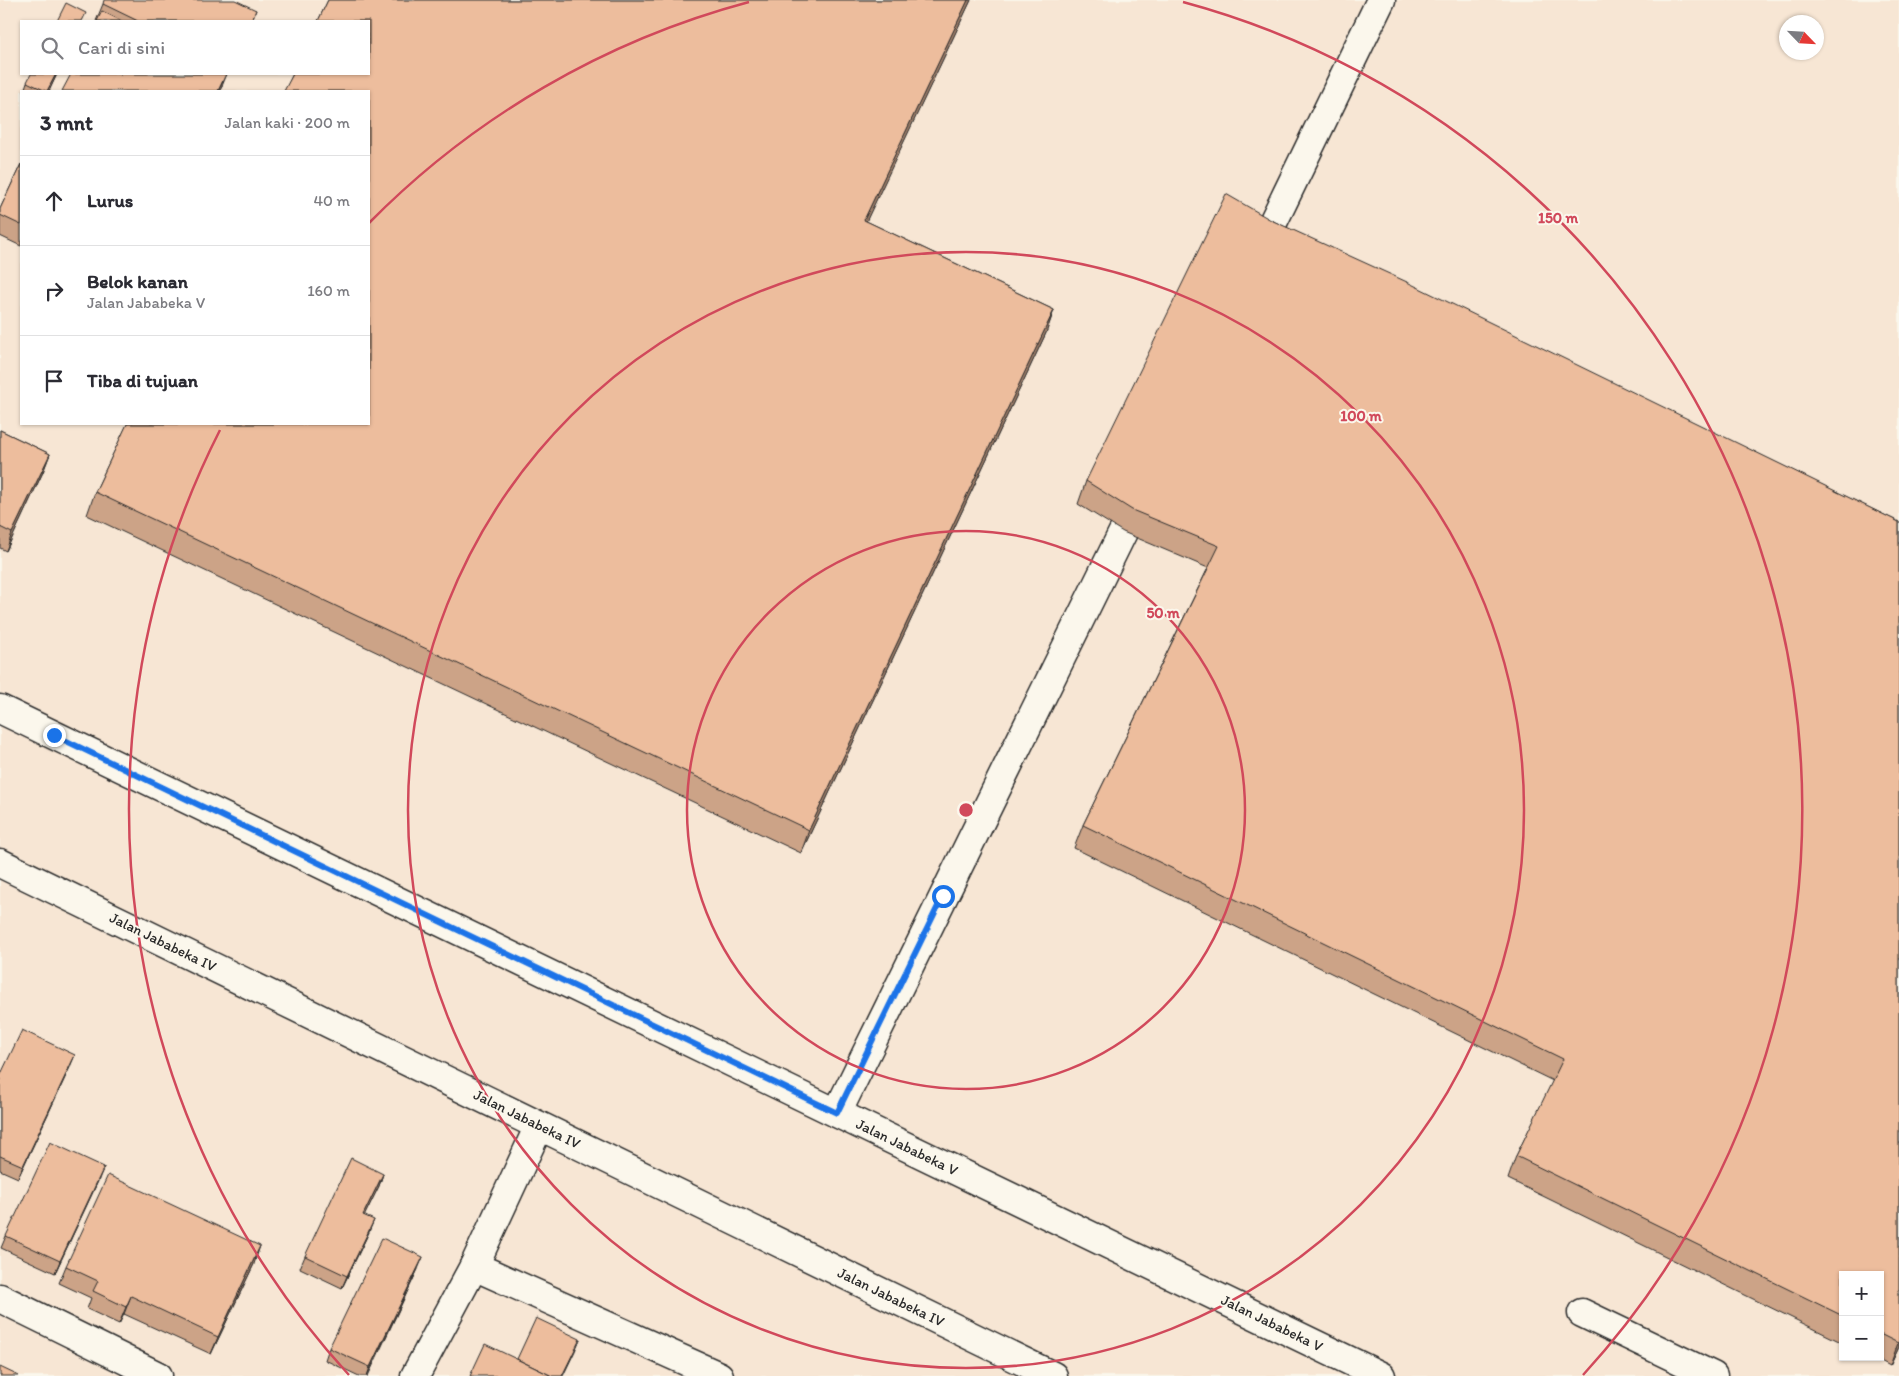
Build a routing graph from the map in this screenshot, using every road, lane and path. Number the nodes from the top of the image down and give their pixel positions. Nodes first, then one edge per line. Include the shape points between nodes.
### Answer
1 (1381, 0) edge
2 (1263, 243) edge
3 (1123, 532) edge
4 (0, 709) edge
5 (0, 863) edge
6 (837, 1113) junction
7 (540, 1126) junction
8 (474, 1266) junction
9 (0, 1298) edge
10 (1582, 1313) dead end
11 (158, 1376) edge
12 (415, 1376) edge
13 (719, 1376) edge
14 (1054, 1376) edge
15 (1381, 1376) edge
16 (1713, 1376) edge

1 - 2 street
3 - 6 street
4 - 6 street, Jalan Jababeka V
5 - 7 street, Jalan Jababeka IV
6 - 15 street, Jalan Jababeka V
7 - 8 street
7 - 14 street, Jalan Jababeka IV
8 - 12 street
8 - 13 street
9 - 11 street
10 - 16 street

